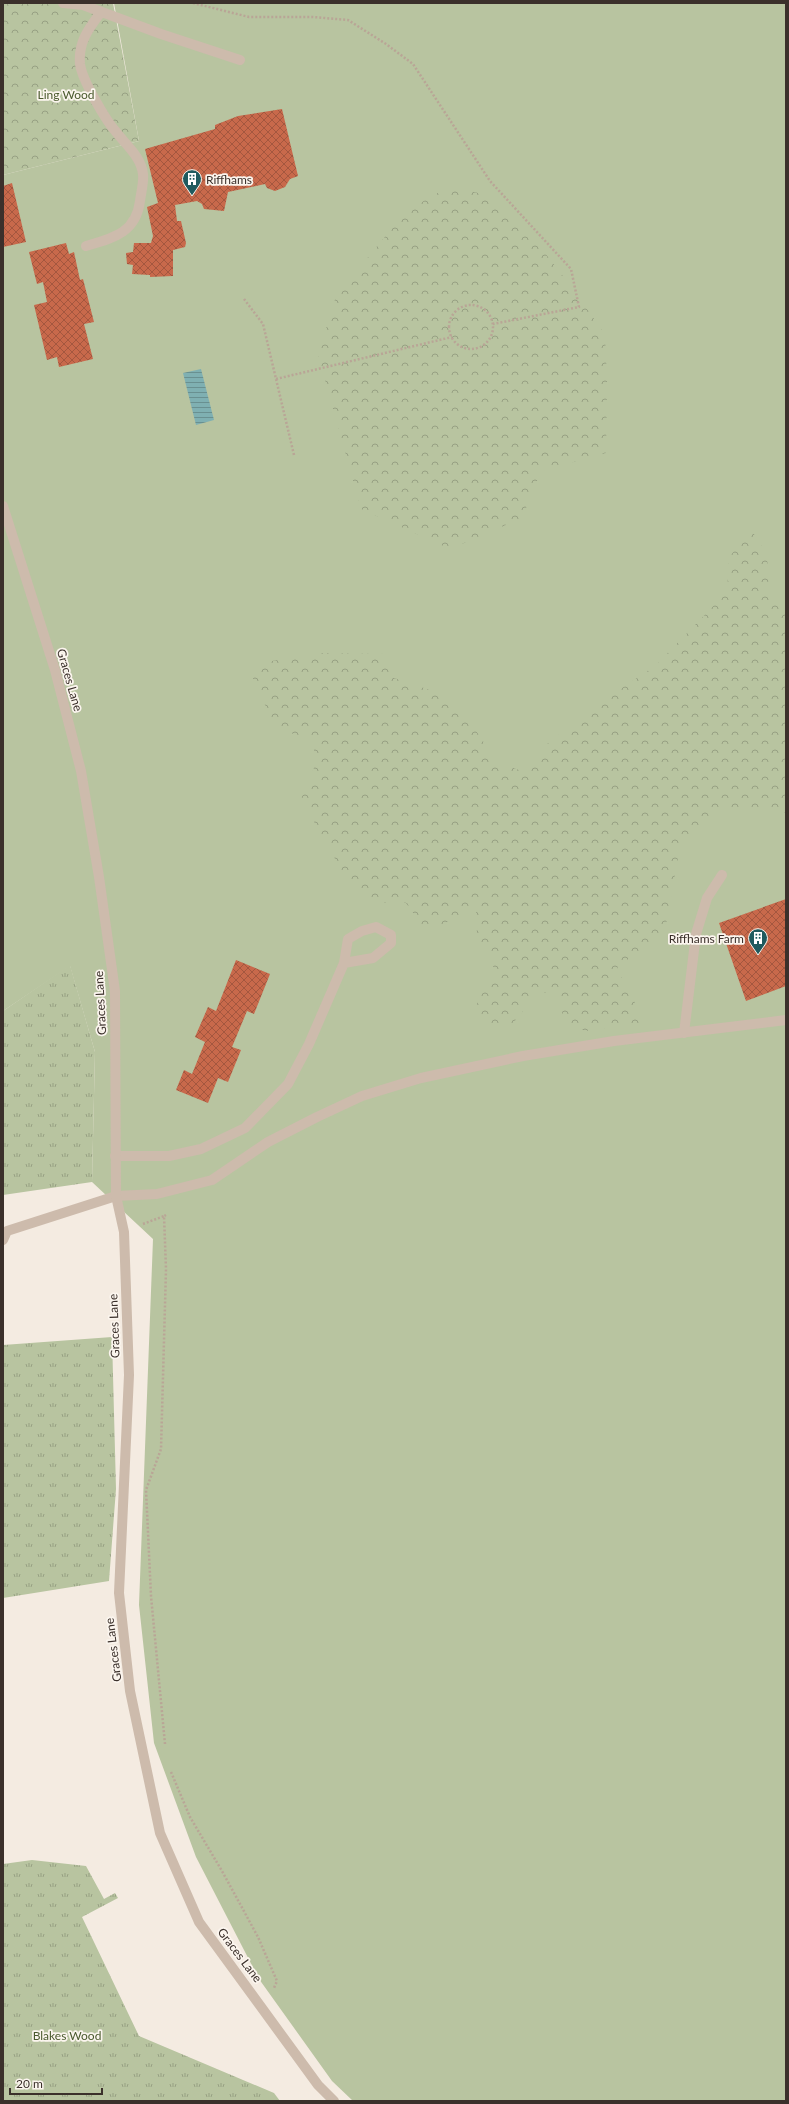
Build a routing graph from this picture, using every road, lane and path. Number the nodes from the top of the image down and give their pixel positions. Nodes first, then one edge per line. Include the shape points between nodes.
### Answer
1 (63, 3) edge
2 (193, 3) edge
3 (101, 12) junction
4 (240, 60) dead end
5 (86, 246) dead end
6 (244, 299) dead end
7 (493, 324) junction
8 (452, 337) junction
9 (276, 379) junction
10 (294, 455) dead end
11 (3, 506) edge
12 (722, 875) dead end
13 (344, 963) junction
14 (786, 1020) edge
15 (684, 1033) junction
16 (115, 1156) junction
17 (116, 1196) junction
18 (170, 1212) dead end
19 (3, 1240) edge
20 (165, 1749) dead end
21 (169, 1769) dead end
22 (265, 2011) junction
23 (334, 2101) edge

1 - 3 street via 83,5
2 - 7 path via 249,17 348,20 413,64 490,181 571,269 579,307
3 - 4 street
3 - 5 street via 83,38 80,64 100,108 116,133 139,160 143,175 139,206 132,223 116,237
6 - 9 path via 263,324
7 - 8 path via 491,338 476,349 464,348
7 - 8 path via 483,308 464,306 452,316
8 - 9 path
9 - 10 path
11 - 16 street, Graces Lane via 55,670 81,771 115,992
12 - 15 street via 707,898 696,934
13 - 13 street via 373,958 391,943 390,935 376,928 362,931 348,939
13 - 16 street via 309,1044 288,1084 246,1128 201,1149 169,1156
14 - 15 street
15 - 17 street via 614,1041 538,1054 421,1078 362,1096 317,1117 268,1142 212,1180 156,1194
16 - 17 street, Graces Lane
17 - 19 street via 7,1231
17 - 22 street, Graces Lane via 124,1232 129,1376 119,1594 130,1691 160,1833 199,1922
18 - 20 path via 164,1216 166,1269 161,1449 146,1490 151,1596
21 - 22 path via 190,1817 258,1937 277,1981
22 - 23 street, Graces Lane via 318,2086

